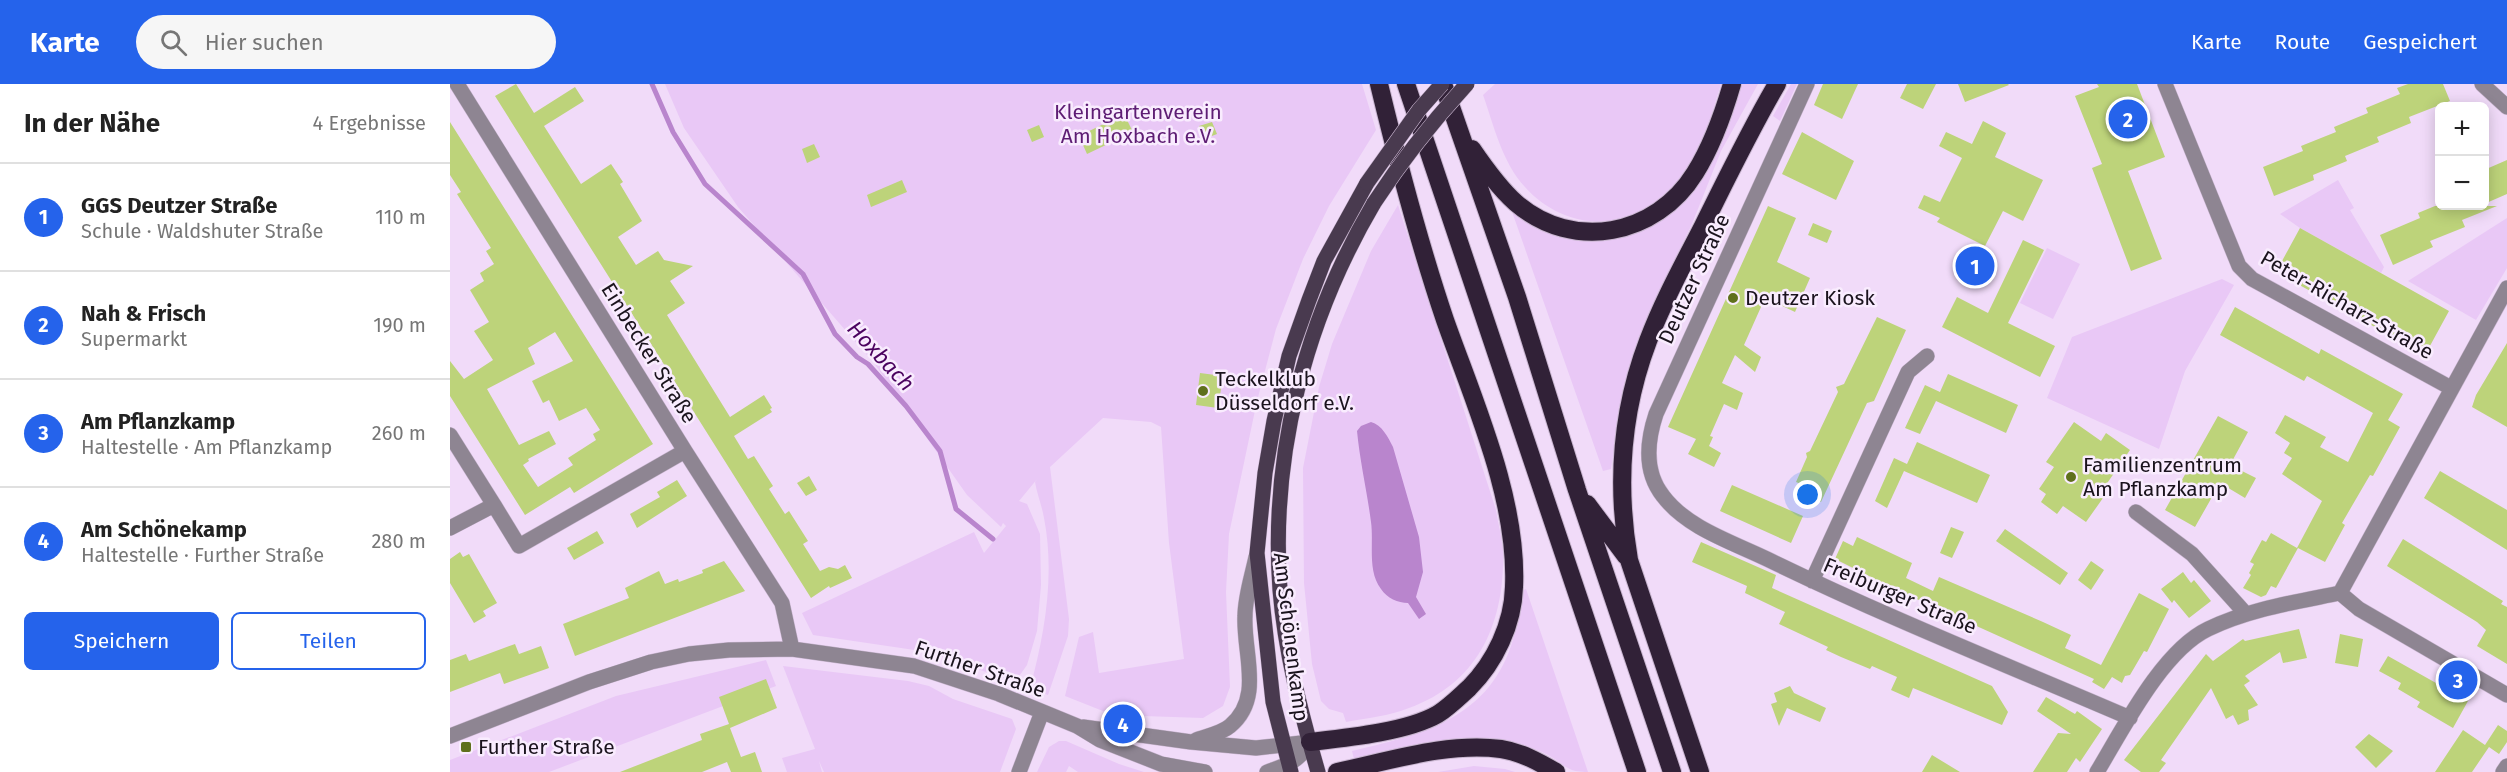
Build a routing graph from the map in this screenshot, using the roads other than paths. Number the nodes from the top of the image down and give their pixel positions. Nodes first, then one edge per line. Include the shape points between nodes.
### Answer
1 (457, 84) edge
2 (1379, 84) edge
3 (1406, 84) edge
4 (1443, 84) edge
5 (1467, 84) edge
6 (1732, 84) edge
7 (1777, 84) edge
8 (1807, 84) edge
9 (2165, 84) edge
10 (2482, 84) edge
11 (2507, 107) edge
12 (1460, 130) junction
13 (2507, 288) edge
14 (1927, 356) dead end
15 (2451, 388) junction
16 (450, 435) edge
17 (685, 451) junction
18 (1577, 490) junction
19 (1662, 496) joint
20 (494, 505) junction
21 (2136, 512) dead end
22 (450, 528) edge
23 (1257, 553) junction
24 (1629, 560) junction
25 (1812, 581) junction
26 (2340, 593) junction
27 (2246, 614) junction
28 (792, 649) junction
29 (2507, 695) edge
30 (1042, 712) junction
31 (2130, 718) junction
32 (1077, 726) junction
33 (450, 735) edge
34 (1191, 742) junction
35 (1310, 742) junction
36 (1284, 745) junction
37 (2507, 766) edge
38 (1290, 768) edge
39 (1019, 772) edge
40 (1205, 772) edge
41 (1267, 772) edge
42 (1318, 772) edge
43 (1337, 772) edge
44 (1556, 772) edge
45 (1637, 772) edge
46 (1672, 772) edge
47 (1700, 772) edge
48 (2097, 772) edge
49 (2503, 772) edge

1 - 17 street, Einbecker Straße
2 - 35 highway via 1436,293 1507,506 1514,588 1496,654 1485,672 1456,700 1414,724
3 - 45 highway
4 - 12 highway
4 - 23 main road, Am Schönenkamp, bridge via 1366,183 1324,261 1289,356 1267,463
5 - 35 main road, Am Schönenkamp, bridge via 1406,155 1356,234 1321,312 1287,432 1280,491 1283,614
6 - 12 highway via 1714,139 1695,175 1672,201 1645,220 1619,231 1584,232 1555,225 1531,213 1501,189
7 - 24 highway via 1747,135 1648,340 1635,382 1621,461
8 - 19 street, Deutzer Straße via 1656,414 1648,450 1650,469
9 - 15 street, Peter-Richarz-Straße via 2239,266 2252,279
10 - 11 street
12 - 18 highway
13 - 15 street
14 - 25 street via 1908,372
15 - 26 street
16 - 20 street
17 - 20 street via 519,546
17 - 28 street, Einbecker Straße via 782,603
18 - 24 highway
18 - 46 highway
19 - 25 street, Freiburger Straße via 1698,525
20 - 22 street
21 - 27 street via 2192,554
23 - 34 street via 1245,615 1250,684 1247,702 1229,727
23 - 36 main road, Am Schönenkamp via 1273,702
24 - 47 highway
25 - 31 street, Freiburger Straße
26 - 27 street
26 - 29 street via 2359,609
27 - 31 street via 2206,630 2176,652
28 - 30 street, Further Straße via 914,666
28 - 33 street, Further Straße via 729,650 651,662 589,681
30 - 32 street, Further Straße
30 - 39 street
31 - 48 street
32 - 34 street, Further Straße
32 - 40 street, Further Straße via 1100,740 1161,764
34 - 36 street, Further Straße
35 - 36 street, Further Straße
35 - 38 street
35 - 42 main road, Am Schönenkamp
36 - 38 main road, Am Schönenkamp
37 - 49 street
38 - 41 street
43 - 44 highway via 1456,748 1502,749 1530,757

